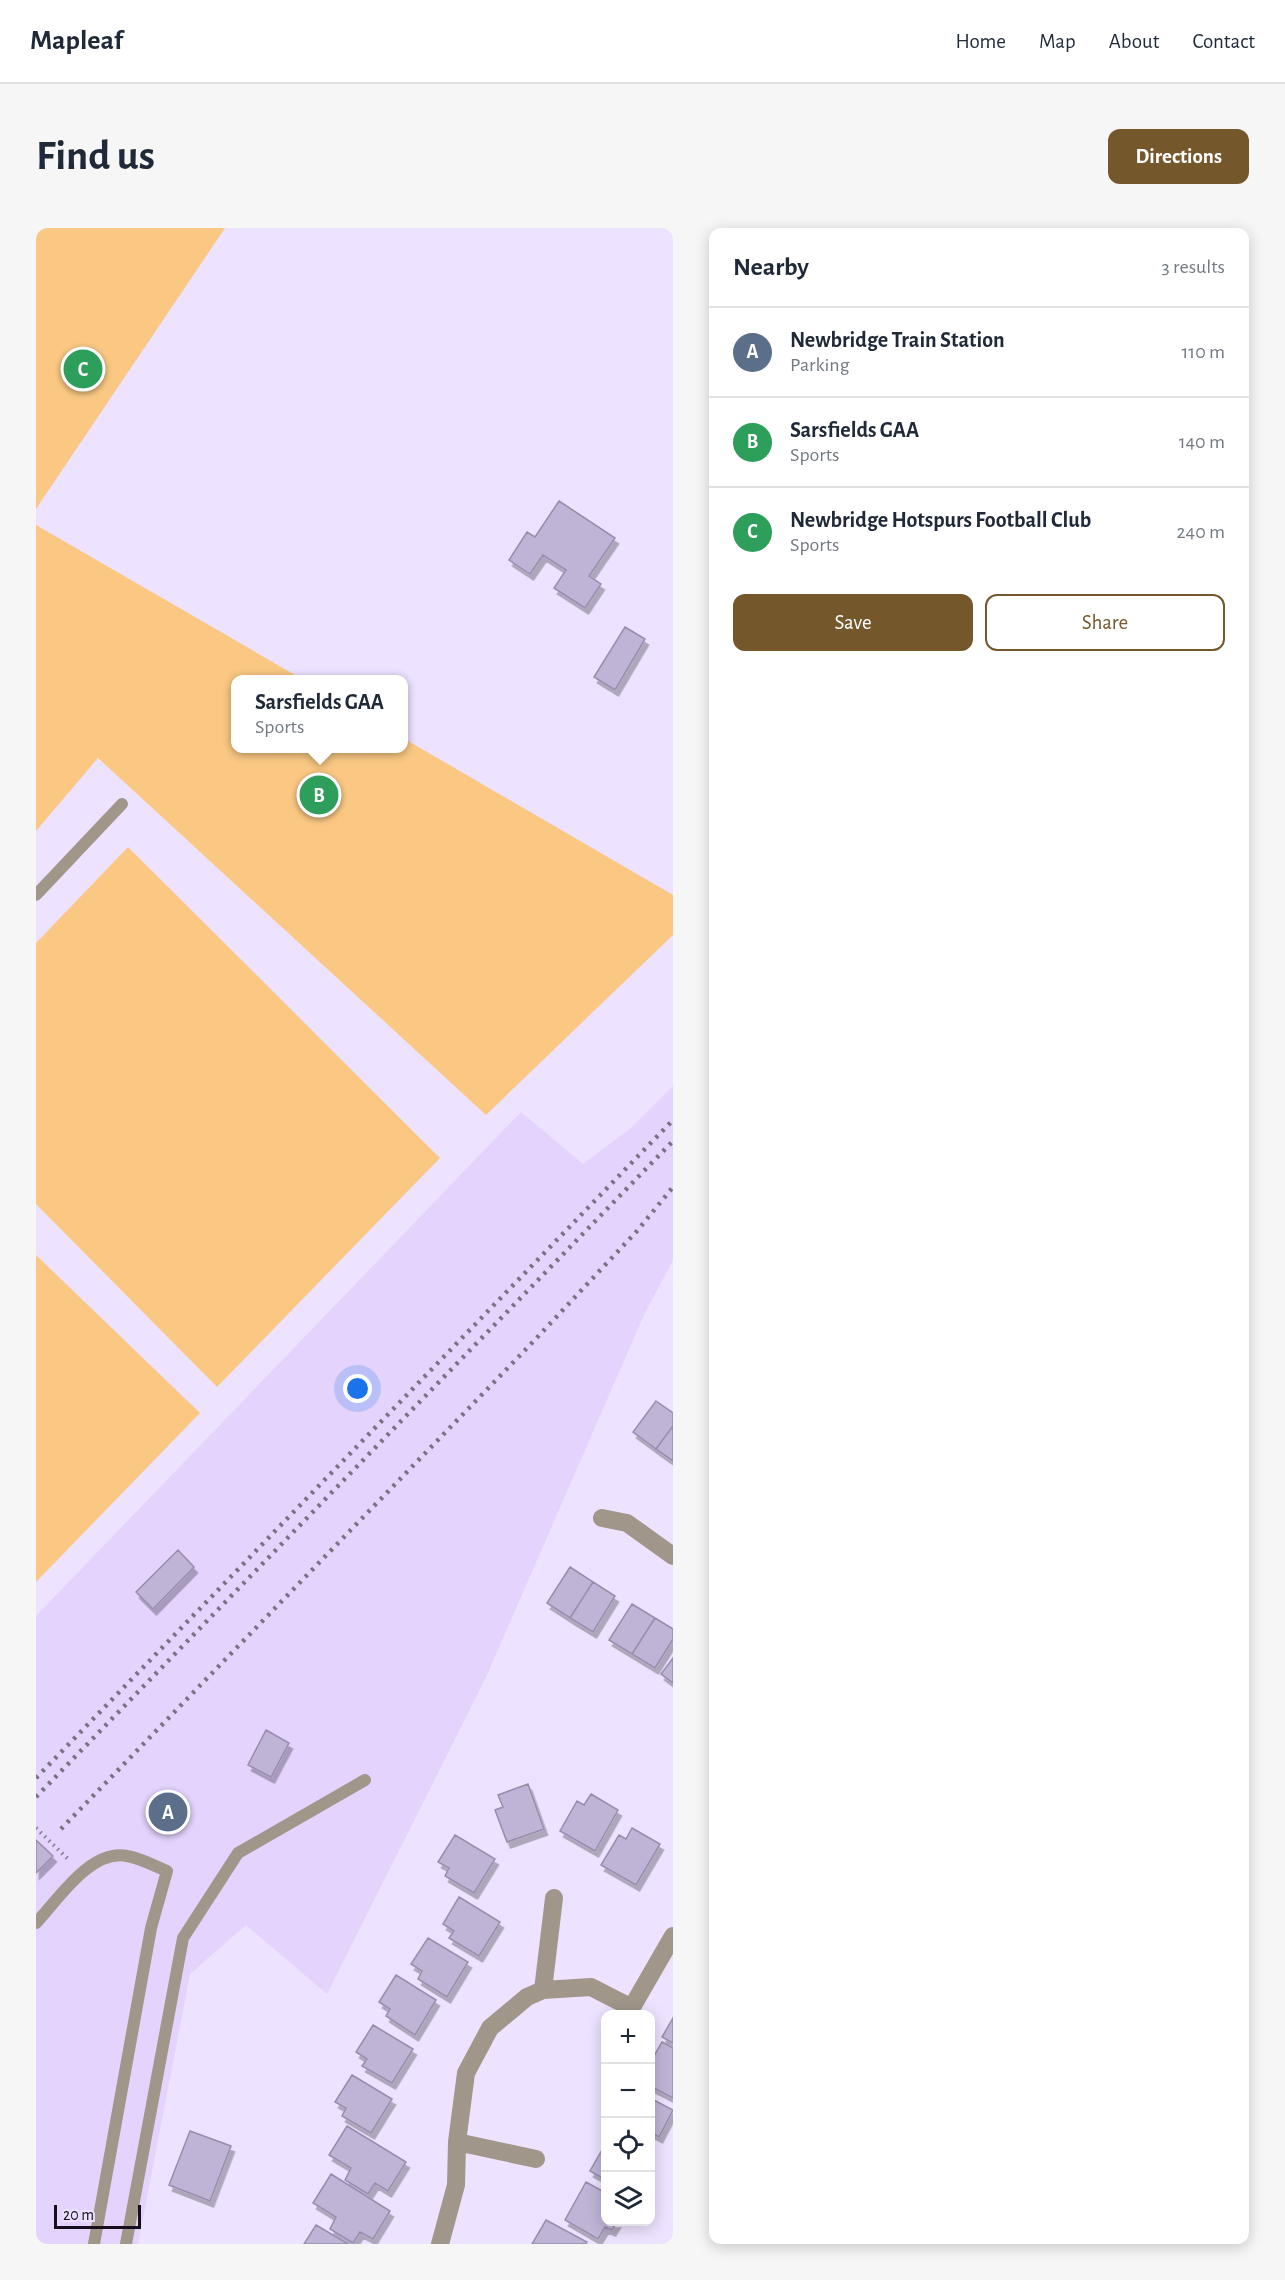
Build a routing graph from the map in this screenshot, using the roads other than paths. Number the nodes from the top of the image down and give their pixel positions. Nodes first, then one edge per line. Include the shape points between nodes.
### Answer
1 (122, 804) dead end
2 (36, 895) edge
3 (602, 1518) dead end
4 (673, 1557) edge
5 (365, 1780) dead end
6 (554, 1898) dead end
7 (36, 1923) edge
8 (673, 1936) edge
9 (543, 1990) junction
10 (628, 2010) edge
11 (631, 2010) edge
12 (457, 2142) junction
13 (536, 2159) dead end
14 (94, 2244) edge
15 (126, 2244) edge
16 (440, 2244) edge

1 - 2 lane
3 - 4 street via 627,1523
5 - 15 lane via 238,1853 183,1938
6 - 9 street
7 - 14 lane via 87,1869 105,1858 126,1855 167,1871 151,1928
8 - 11 street
9 - 10 street via 591,1988
9 - 12 street via 526,1997 490,2028 466,2073
12 - 13 street
12 - 16 street via 456,2185

